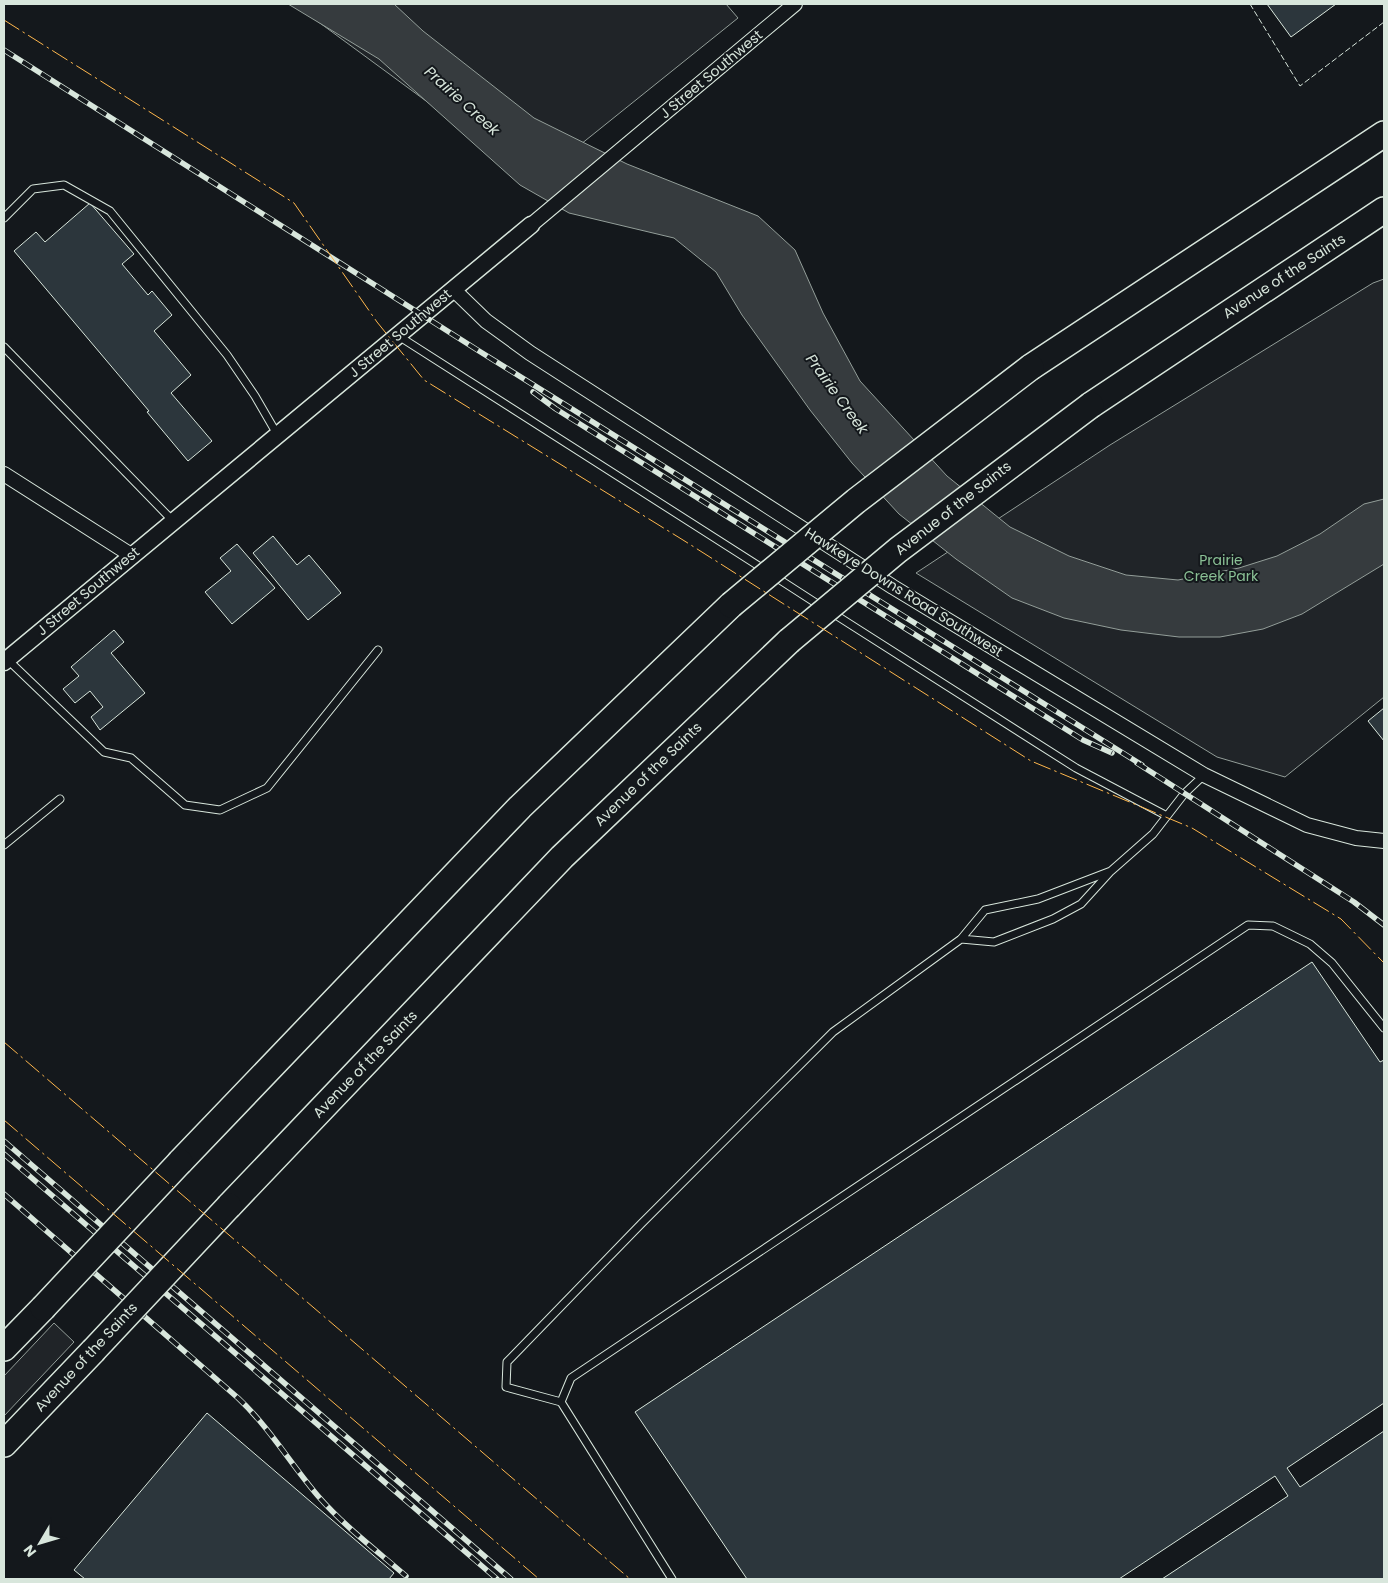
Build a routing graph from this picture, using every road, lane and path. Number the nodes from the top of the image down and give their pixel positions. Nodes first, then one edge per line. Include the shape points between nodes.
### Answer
1 (795, 4) edge
2 (1384, 134) edge
3 (1384, 210) edge
4 (4, 218) edge
5 (1384, 220) edge
6 (532, 225) joint
7 (1338, 241) junction
8 (453, 289) junction
9 (397, 335) junction
10 (4, 347) edge
11 (276, 434) junction
12 (4, 474) edge
13 (172, 520) junction
14 (131, 555) junction
15 (378, 650) dead end
16 (5, 659) edge
17 (1204, 775) junction
18 (60, 799) dead end
19 (1166, 816) junction
20 (1384, 841) edge
21 (4, 845) edge
22 (1111, 871) junction
23 (961, 939) junction
24 (1384, 1028) edge
25 (13, 1335) edge
26 (4, 1348) edge
27 (560, 1402) junction
28 (38, 1408) junction
29 (4, 1444) edge
30 (4, 1452) edge
31 (672, 1579) edge

1 - 6 street, J Street Southwest
2 - 25 highway, bridge via 1031,367 856,501 731,605 520,807 43,1308
3 - 7 highway, Avenue of the Saints
4 - 11 lane via 33,189 64,185 110,211 227,355
5 - 7 highway
6 - 8 street, J Street Southwest
7 - 28 highway, Avenue of the Saints, bridge via 1091,405 913,538 789,641 562,857
8 - 9 street, J Street Southwest
8 - 17 street, Hawkeye Downs Road Southwest via 486,321 538,359 893,586
9 - 11 street, J Street Southwest
9 - 19 lane via 1076,768
10 - 13 lane
11 - 13 street, J Street Southwest
12 - 14 street
13 - 14 street, J Street Southwest
14 - 16 street, J Street Southwest
15 - 16 lane via 267,788 220,810 185,805 131,758 104,752
17 - 19 lane
17 - 20 street, Hawkeye Downs Road Southwest via 1307,825 1356,838
18 - 21 lane
19 - 22 lane via 1152,834
22 - 23 lane via 1038,899 985,910
22 - 23 lane via 1081,904 1031,929 994,942
23 - 27 lane via 833,1032 508,1362 506,1387
24 - 27 lane via 1332,964 1310,944 1273,926 1248,925 571,1378
25 - 26 highway
27 - 31 lane
28 - 29 highway, Avenue of the Saints
28 - 30 highway

